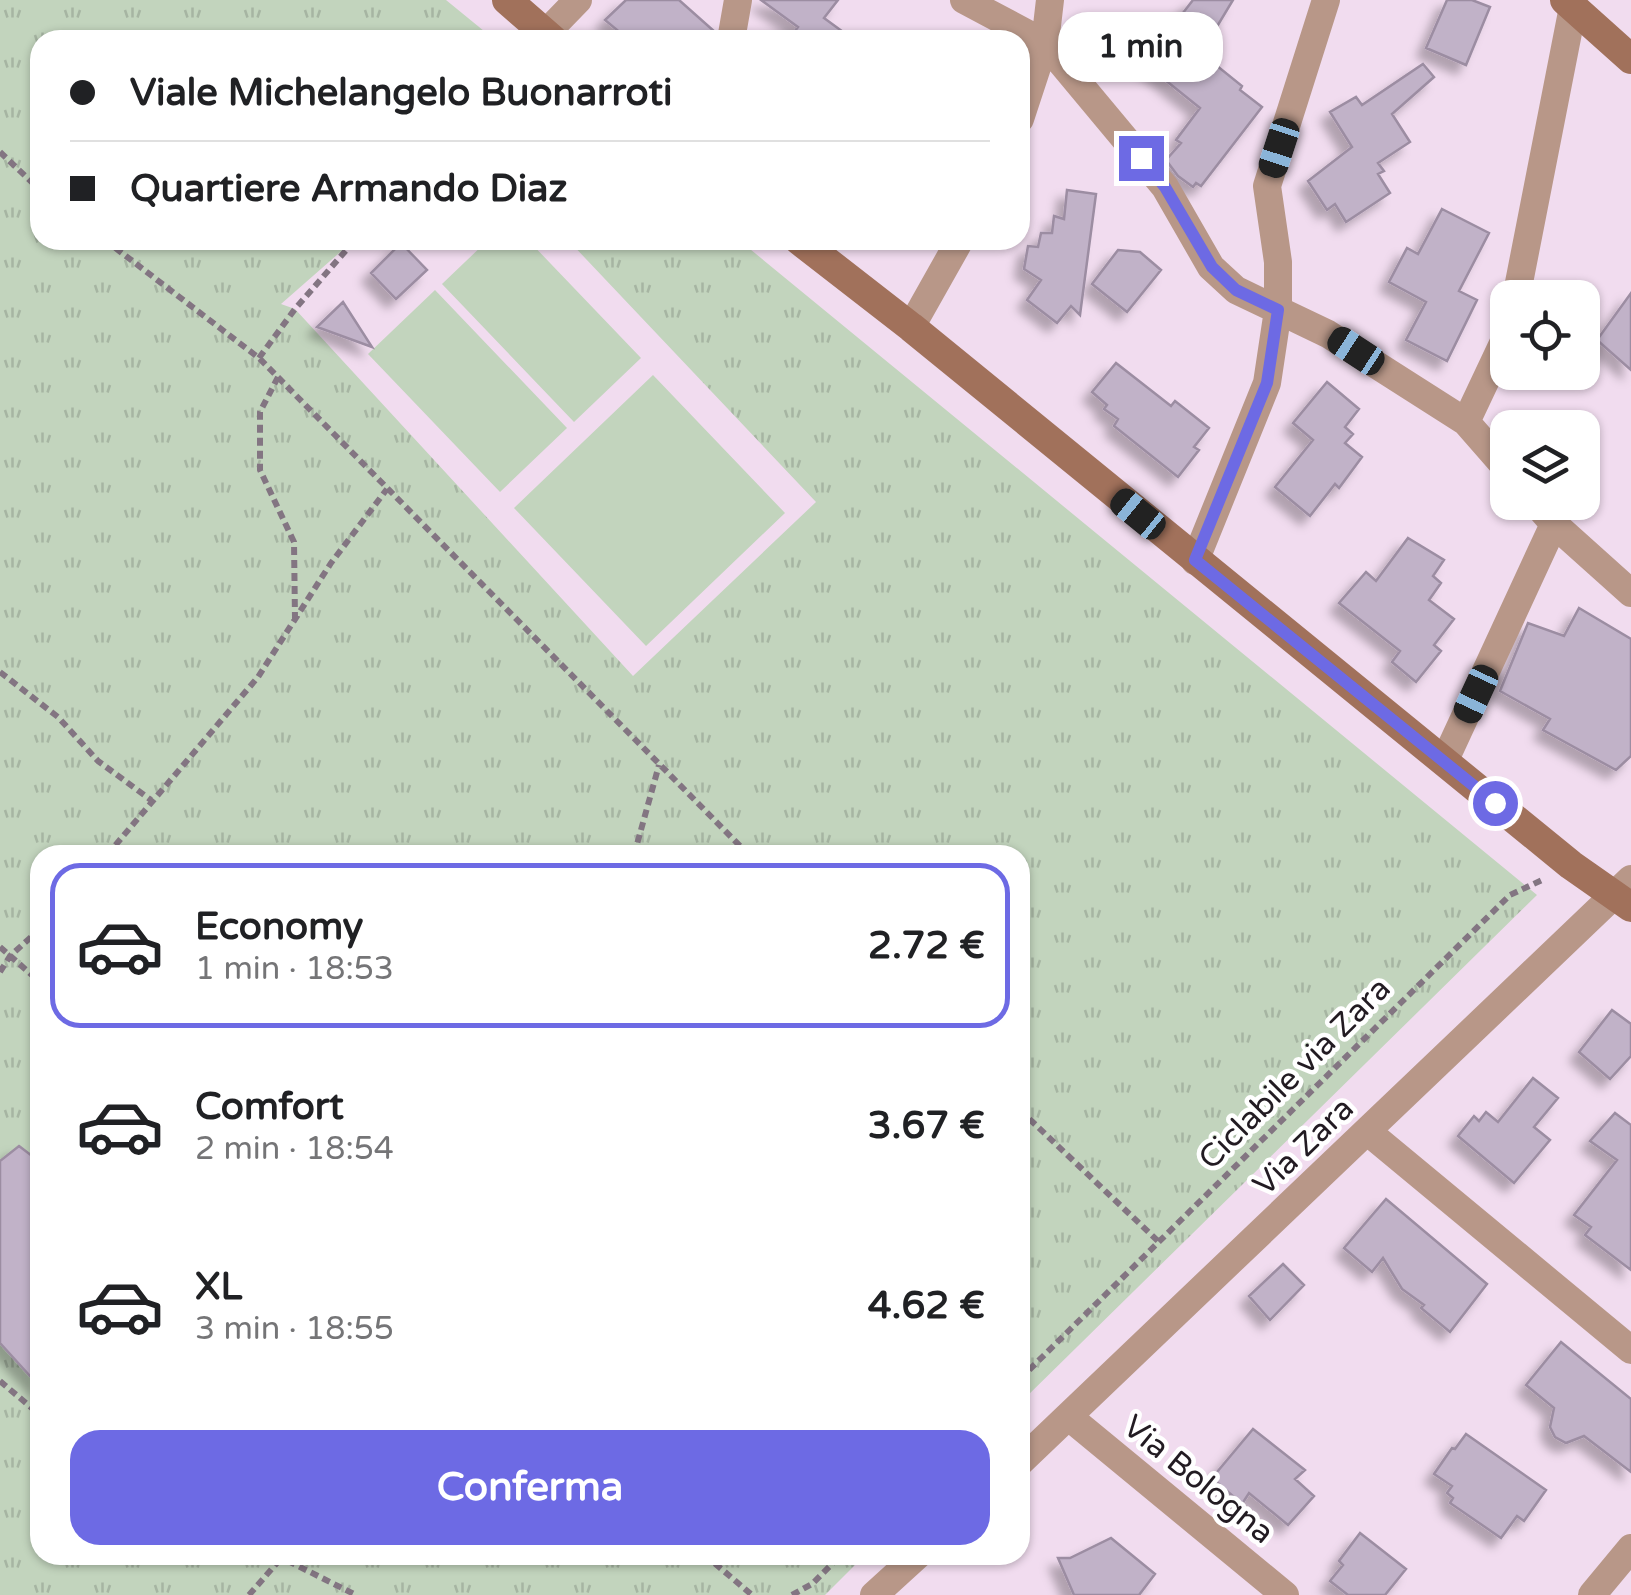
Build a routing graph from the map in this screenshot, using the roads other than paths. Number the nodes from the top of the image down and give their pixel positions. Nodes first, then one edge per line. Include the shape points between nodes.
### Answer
1 (507, 0) edge
2 (578, 0) edge
3 (738, 0) edge
4 (964, 0) edge
5 (1050, 0) edge
6 (1326, 0) edge
7 (1569, 4) edge
8 (541, 30) edge
9 (554, 30) edge
10 (734, 30) edge
11 (1021, 30) edge
12 (1030, 35) edge
13 (1046, 43) junction
14 (1631, 59) edge
15 (1030, 90) edge
16 (812, 250) edge
17 (954, 250) edge
18 (1519, 280) edge
19 (1278, 310) junction
20 (911, 327) junction
21 (1490, 371) edge
22 (1466, 422) junction
23 (1490, 449) edge
24 (1542, 520) edge
25 (1553, 520) edge
26 (1195, 560) junction
27 (1631, 593) edge
28 (1444, 762) junction
29 (1626, 893) edge
30 (1368, 1132) junction
31 (1631, 1350) edge
32 (1069, 1417) junction
33 (1030, 1453) edge
34 (1631, 1548) edge
35 (907, 1565) edge
36 (874, 1595) edge
37 (1286, 1595) edge
38 (1592, 1595) edge

1 - 8 street
2 - 9 street
3 - 10 street
4 - 11 street
5 - 13 street
6 - 19 street via 1267,186
7 - 14 street
7 - 18 street
12 - 13 street
13 - 15 street
13 - 19 street via 1165,187 1212,267 1236,290
16 - 20 street
17 - 20 street
19 - 22 street
19 - 26 street via 1267,383
20 - 26 street
21 - 22 street
22 - 23 street
24 - 28 street
25 - 27 street
26 - 28 street
28 - 29 street via 1571,865
29 - 30 street, Via Zara
30 - 31 street
30 - 32 street, Via Zara
32 - 33 street, Via Zara
32 - 37 street, Via Bologna
34 - 38 street
35 - 36 street

